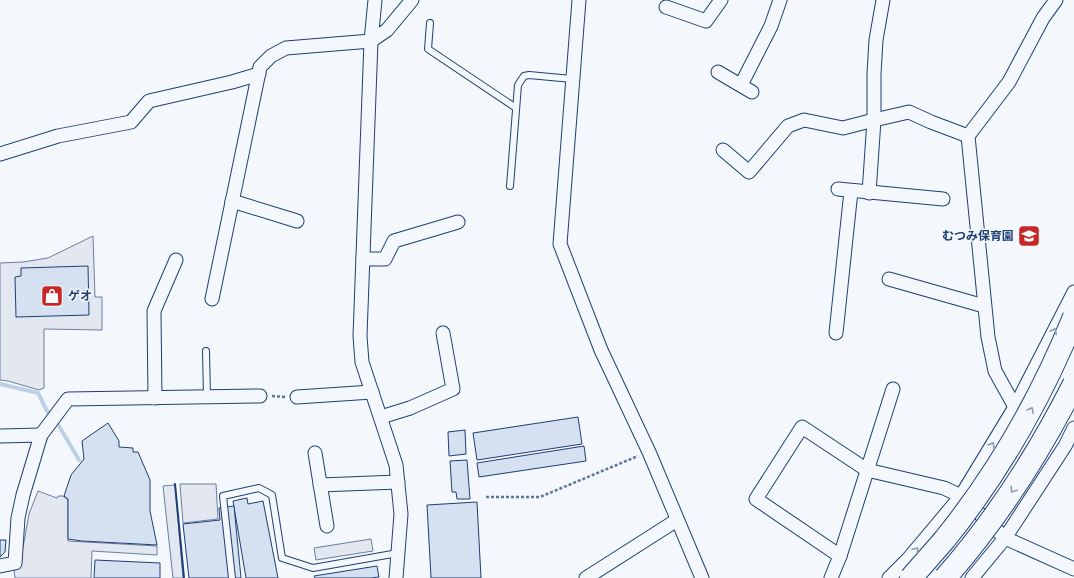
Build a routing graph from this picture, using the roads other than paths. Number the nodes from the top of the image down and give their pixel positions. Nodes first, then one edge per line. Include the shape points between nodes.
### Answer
1 (374, 0) edge
2 (412, 0) edge
3 (579, 0) edge
4 (721, 0) edge
5 (780, 0) edge
6 (883, 0) edge
7 (1056, 0) edge
8 (666, 6) dead end
9 (430, 23) dead end
10 (371, 41) junction
11 (718, 72) dead end
12 (259, 74) junction
13 (572, 79) junction
14 (741, 85) junction
15 (752, 92) dead end
16 (516, 108) junction
17 (874, 120) junction
18 (968, 136) junction
19 (723, 150) dead end
20 (0, 154) edge
21 (510, 186) dead end
22 (869, 193) junction
23 (943, 198) dead end
24 (232, 202) junction
25 (297, 221) dead end
26 (458, 222) dead end
27 (363, 259) junction
28 (176, 260) dead end
29 (889, 279) dead end
30 (1074, 292) edge
31 (212, 299) dead end
32 (984, 306) junction
33 (1074, 317) edge
34 (443, 333) dead end
35 (836, 333) dead end
36 (206, 351) dead end
37 (1074, 384) edge
38 (893, 389) dead end
39 (372, 392) junction
40 (260, 396) road end
41 (207, 397) junction
42 (297, 397) road end
43 (155, 398) junction
44 (1015, 407) junction
45 (381, 417) junction
46 (1074, 428) edge
47 (41, 435) junction
48 (0, 436) edge
49 (315, 453) dead end
50 (867, 470) junction
51 (398, 482) junction
52 (320, 485) junction
53 (961, 496) junction
54 (677, 520) junction
55 (327, 526) dead end
56 (1005, 538) junction
57 (398, 553) junction
58 (840, 556) junction
59 (0, 566) edge
60 (1074, 569) edge
61 (232, 578) edge
62 (396, 578) edge
63 (586, 578) edge
64 (702, 578) edge
65 (831, 578) edge
66 (889, 578) edge
67 (911, 578) edge
68 (945, 578) edge
69 (972, 578) edge

1 - 10 street
2 - 10 street via 387,30
3 - 13 street
4 - 8 street via 706,21
5 - 14 street via 772,26
6 - 17 street via 876,54
7 - 18 street via 1043,18 1009,82
9 - 16 lane via 428,49
10 - 12 street via 286,48 271,56 260,67
10 - 27 street
11 - 14 street
12 - 20 street via 149,101 131,122 58,136
12 - 24 street
13 - 16 lane via 524,76 518,85
13 - 54 street via 560,244 601,350 649,452
14 - 15 street
16 - 21 lane
17 - 18 street via 909,112
17 - 19 street via 843,128 804,120 788,126 749,172
17 - 22 street
18 - 32 street
22 - 23 street
22 - 35 street via 844,190
24 - 25 street
24 - 31 street
26 - 27 street via 394,240 385,259
27 - 39 street via 361,356
28 - 43 street via 154,311
29 - 32 street
44 -> 30 street
32 - 44 street via 995,371
67 -> 33 highway, bridge via 974,500 1016,437 1060,351
34 - 45 street via 453,389 410,408
36 - 41 lane
37 -> 68 highway, bridge via 1028,467 997,512
38 - 50 street
39 - 42 street
39 - 45 street
40 - 41 street
41 - 43 street
43 - 47 street via 68,399
53 -> 44 street
45 - 51 street via 396,465
46 - 56 street
47 - 48 street
47 - 59 street via 18,518 15,563
49 - 52 street
50 - 53 street via 944,488
50 - 58 street
50 - 58 street via 802,427 756,499
51 - 52 street
51 - 57 street via 401,514
52 - 55 street
53 - 56 street
66 -> 53 street
54 - 63 street
54 - 64 street
56 - 60 street
56 - 69 street
57 - 61 lane via 313,568 282,558 272,495 259,488 223,496
57 - 62 street
58 - 65 street

